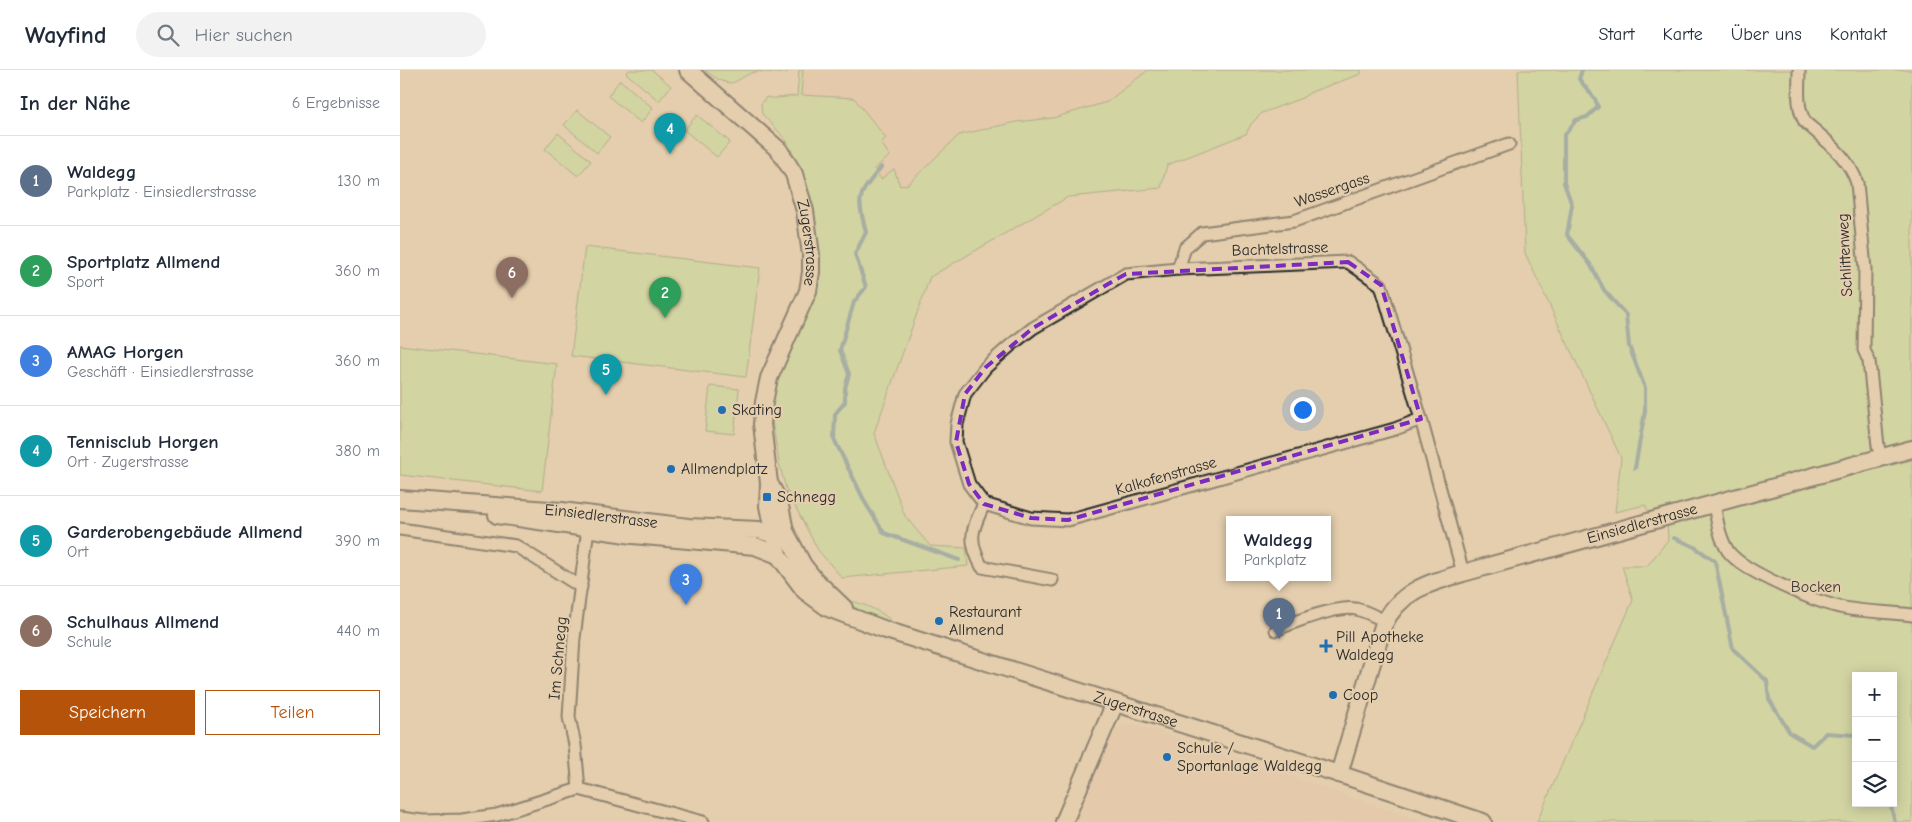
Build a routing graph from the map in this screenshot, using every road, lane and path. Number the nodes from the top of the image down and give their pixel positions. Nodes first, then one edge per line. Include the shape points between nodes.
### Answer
1 (688, 70) edge
2 (1800, 70) edge
3 (1509, 144) dead end
4 (1178, 269) junction
5 (1421, 419) junction
6 (1912, 450) edge
7 (1881, 458) junction
8 (400, 499) edge
9 (984, 504) junction
10 (1714, 504) junction
11 (589, 522) junction
12 (400, 529) edge
13 (779, 533) junction
14 (755, 546) junction
15 (778, 555) junction
16 (1463, 573) junction
17 (1052, 580) dead end
18 (581, 587) junction
19 (848, 614) junction
20 (1912, 614) edge
21 (1385, 621) junction
22 (1276, 630) dead end
23 (1115, 703) junction
24 (1339, 774) junction
25 (579, 789) junction
26 (400, 818) edge
27 (703, 822) edge
28 (1064, 822) edge
29 (1483, 822) edge

1 - 13 main road, Zugerstrasse via 779,150 794,174 805,211 811,255 808,292 770,378 762,424 769,483 779,501
2 - 7 street, Schlittenweg via 1800,114 1846,160 1857,183 1865,269 1864,350 1869,361
3 - 4 street, Wassergass via 1294,220 1202,233 1184,248
4 - 5 street, Bachtelstrasse via 1348,262 1381,285
4 - 9 street, Bachtelstrasse via 1126,274 1033,328 986,367 965,394 956,442 969,484
5 - 9 street, Kalkofenstrasse via 1395,430 1068,520 1030,518
5 - 16 street, Bachtelstrasse
6 - 7 main road, Einsiedlerstrasse
7 - 10 main road, Einsiedlerstrasse
8 - 11 main road, Einsiedlerstrasse via 508,506
9 - 17 street via 973,529 973,550 982,566
10 - 16 main road, Einsiedlerstrasse
10 - 20 street via 1721,538 1730,553 1754,572 1822,602 1844,608
11 - 13 main road, Einsiedlerstrasse
11 - 14 main road, Einsiedlerstrasse via 634,535
11 - 18 street, Im Schnegg
12 - 18 street via 516,546
13 - 14 main road
13 - 15 main road, Zugerstrasse
13 - 19 main road, Zugerstrasse via 814,579
14 - 15 main road, Einsiedlerstrasse
15 - 19 main road, Zugerstrasse via 805,591 828,608
16 - 21 main road, Einsiedlerstrasse via 1406,595 1390,610
18 - 25 street, Im Schnegg via 569,717
19 - 23 main road, Zugerstrasse via 886,630
21 - 22 street via 1356,608 1346,608 1293,622
21 - 24 main road, Einsiedlerstrasse
23 - 24 main road, Zugerstrasse
23 - 28 main road
24 - 29 main road, Zugerstrasse
25 - 26 street via 497,815 462,820
25 - 27 street

